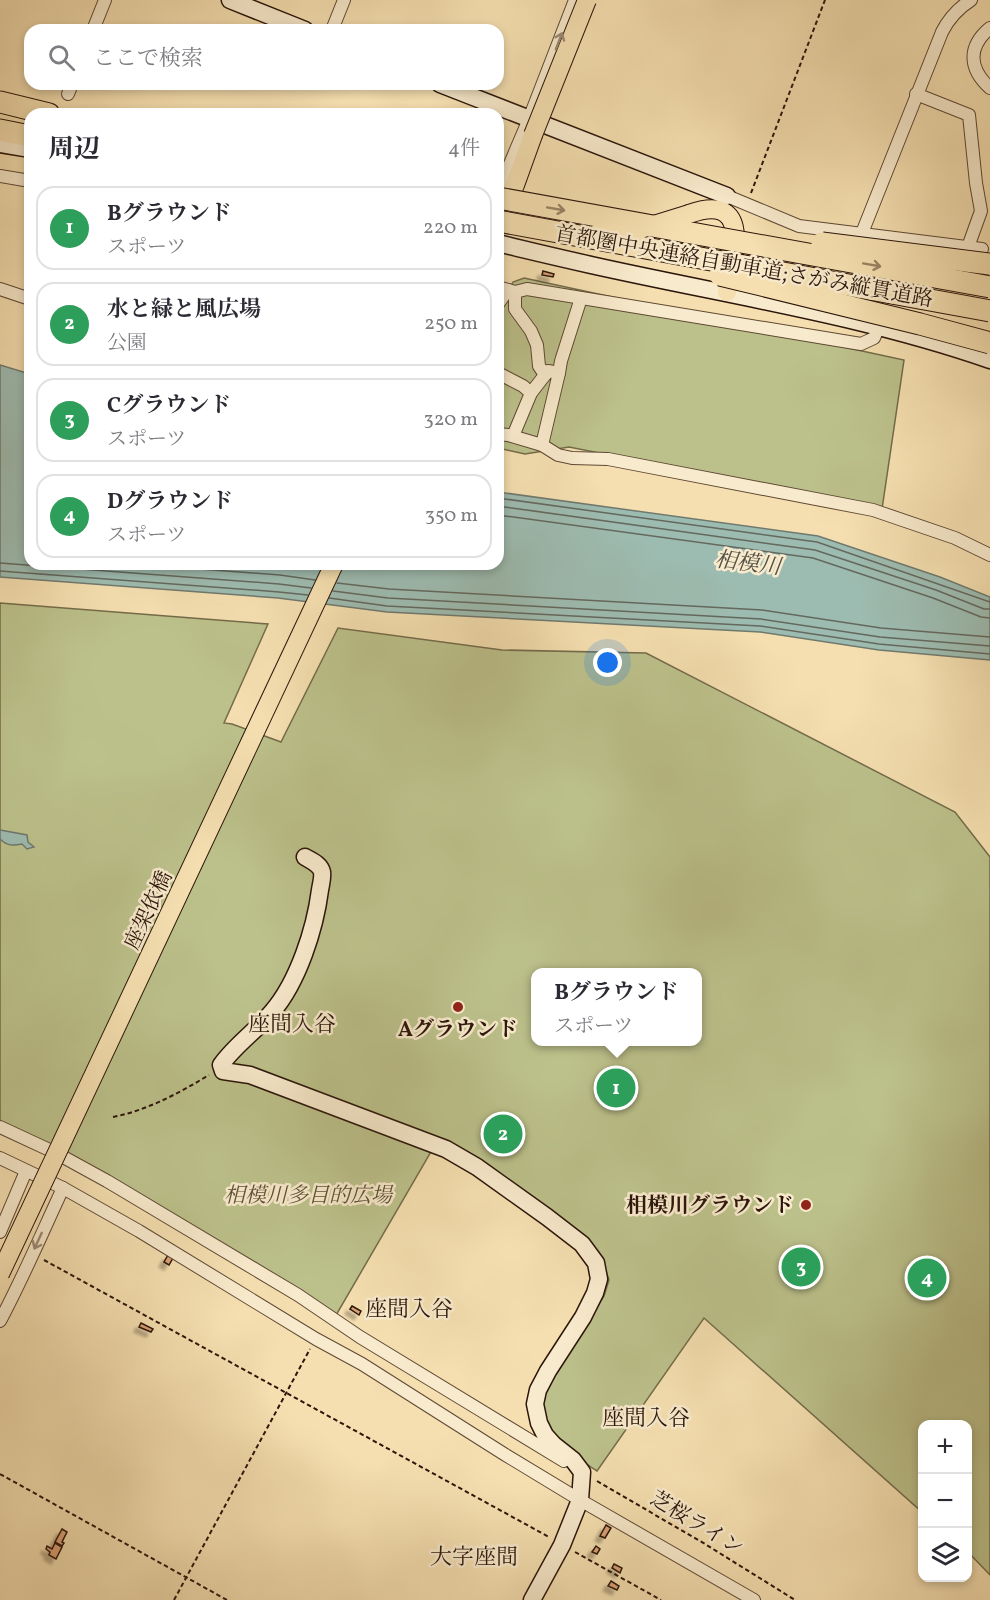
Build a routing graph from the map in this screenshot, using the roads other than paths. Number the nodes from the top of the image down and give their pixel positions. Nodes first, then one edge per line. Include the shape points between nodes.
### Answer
1 (105, 0) edge
2 (230, 0) edge
3 (344, 0) edge
4 (575, 0) edge
5 (587, 0) edge
6 (592, 0) edge
7 (970, 0) edge
8 (95, 24) edge
9 (290, 24) edge
10 (334, 24) edge
11 (990, 28) edge
12 (990, 88) edge
13 (454, 90) edge
14 (916, 94) junction
15 (0, 102) edge
16 (0, 107) edge
17 (25, 108) edge
18 (494, 108) edge
19 (24, 112) edge
20 (504, 112) edge
21 (535, 126) junction
22 (0, 130) edge
23 (24, 135) edge
24 (0, 144) edge
25 (24, 148) edge
26 (0, 176) edge
27 (24, 180) edge
28 (504, 181) edge
29 (728, 196) joint
30 (504, 205) edge
31 (589, 215) junction
32 (504, 216) edge
33 (504, 217) edge
34 (504, 218) edge
35 (526, 226) junction
36 (861, 233) junction
37 (504, 244) edge
38 (968, 247) junction
39 (986, 256) edge
40 (990, 287) edge
41 (0, 289) edge
42 (507, 290) edge
43 (727, 292) junction
44 (24, 296) edge
45 (581, 298) junction
46 (990, 311) edge
47 (879, 326) junction
48 (990, 343) edge
49 (990, 360) edge
50 (559, 373) junction
51 (545, 375) junction
52 (504, 376) edge
53 (531, 393) junction
54 (504, 435) edge
55 (513, 436) junction
56 (542, 445) junction
57 (990, 555) edge
58 (331, 570) edge
59 (305, 857) dead end
60 (0, 1127) edge
61 (0, 1158) edge
62 (26, 1171) junction
63 (63, 1188) junction
64 (0, 1232) edge
65 (0, 1274) edge
66 (0, 1321) edge
67 (582, 1472) junction
68 (580, 1500) junction
69 (532, 1600) edge
70 (754, 1600) edge

1 - 8 street
2 - 9 street
3 - 10 street
21 -> 4 street
5 - 21 main road, bridge
6 - 21 street
7 - 14 street via 950,17
11 - 12 street via 978,40 974,56 976,72
13 - 18 street
14 - 36 street
14 - 38 street via 969,115 981,211
15 - 17 highway
16 - 19 highway
20 - 21 street
21 - 28 street
21 - 29 street
21 - 30 main road, bridge
22 - 23 highway
24 - 25 street
26 - 27 street
29 - 36 street via 799,225
32 -> 31 highway, 首都圏中央連絡自動車道;さがみ縦貫道路, bridge
31 - 39 highway, bridge
31 -> 40 highway, 首都圏中央連絡自動車道;さがみ縦貫道路, bridge
33 - 43 main road, bridge via 598,234 631,232 702,209 717,210 728,215 734,225 736,248
34 - 35 highway, 首都圏中央連絡自動車道;さがみ縦貫道路, bridge
35 - 46 highway, 首都圏中央連絡自動車道;さがみ縦貫道路, bridge
35 - 48 highway, bridge
36 - 38 street
37 - 43 street
38 - 39 street
41 - 44 street
42 - 45 street via 527,289
42 - 51 street via 531,331
43 - 47 street
45 - 47 street via 861,344 874,338
45 - 50 street
47 - 49 street
50 - 51 street via 548,371
50 - 56 street
51 - 53 street
52 - 53 street
53 - 55 street
54 - 55 street
55 - 56 street
56 - 57 street via 572,458 608,459 873,510 955,538
58 - 65 main road, 座架依橋, bridge
59 - 67 street via 318,865 322,874 315,918 303,954 273,1011 227,1056 221,1065 223,1071 250,1076 446,1149 506,1186 582,1244 596,1263 600,1280 583,1317 538,1390 535,1404 545,1435
60 - 67 street via 107,1181
61 - 62 street
62 - 63 street
62 - 64 street
63 -> 66 street
63 - 68 street via 362,1364
67 - 68 street
68 - 69 street via 562,1545
68 - 70 street

